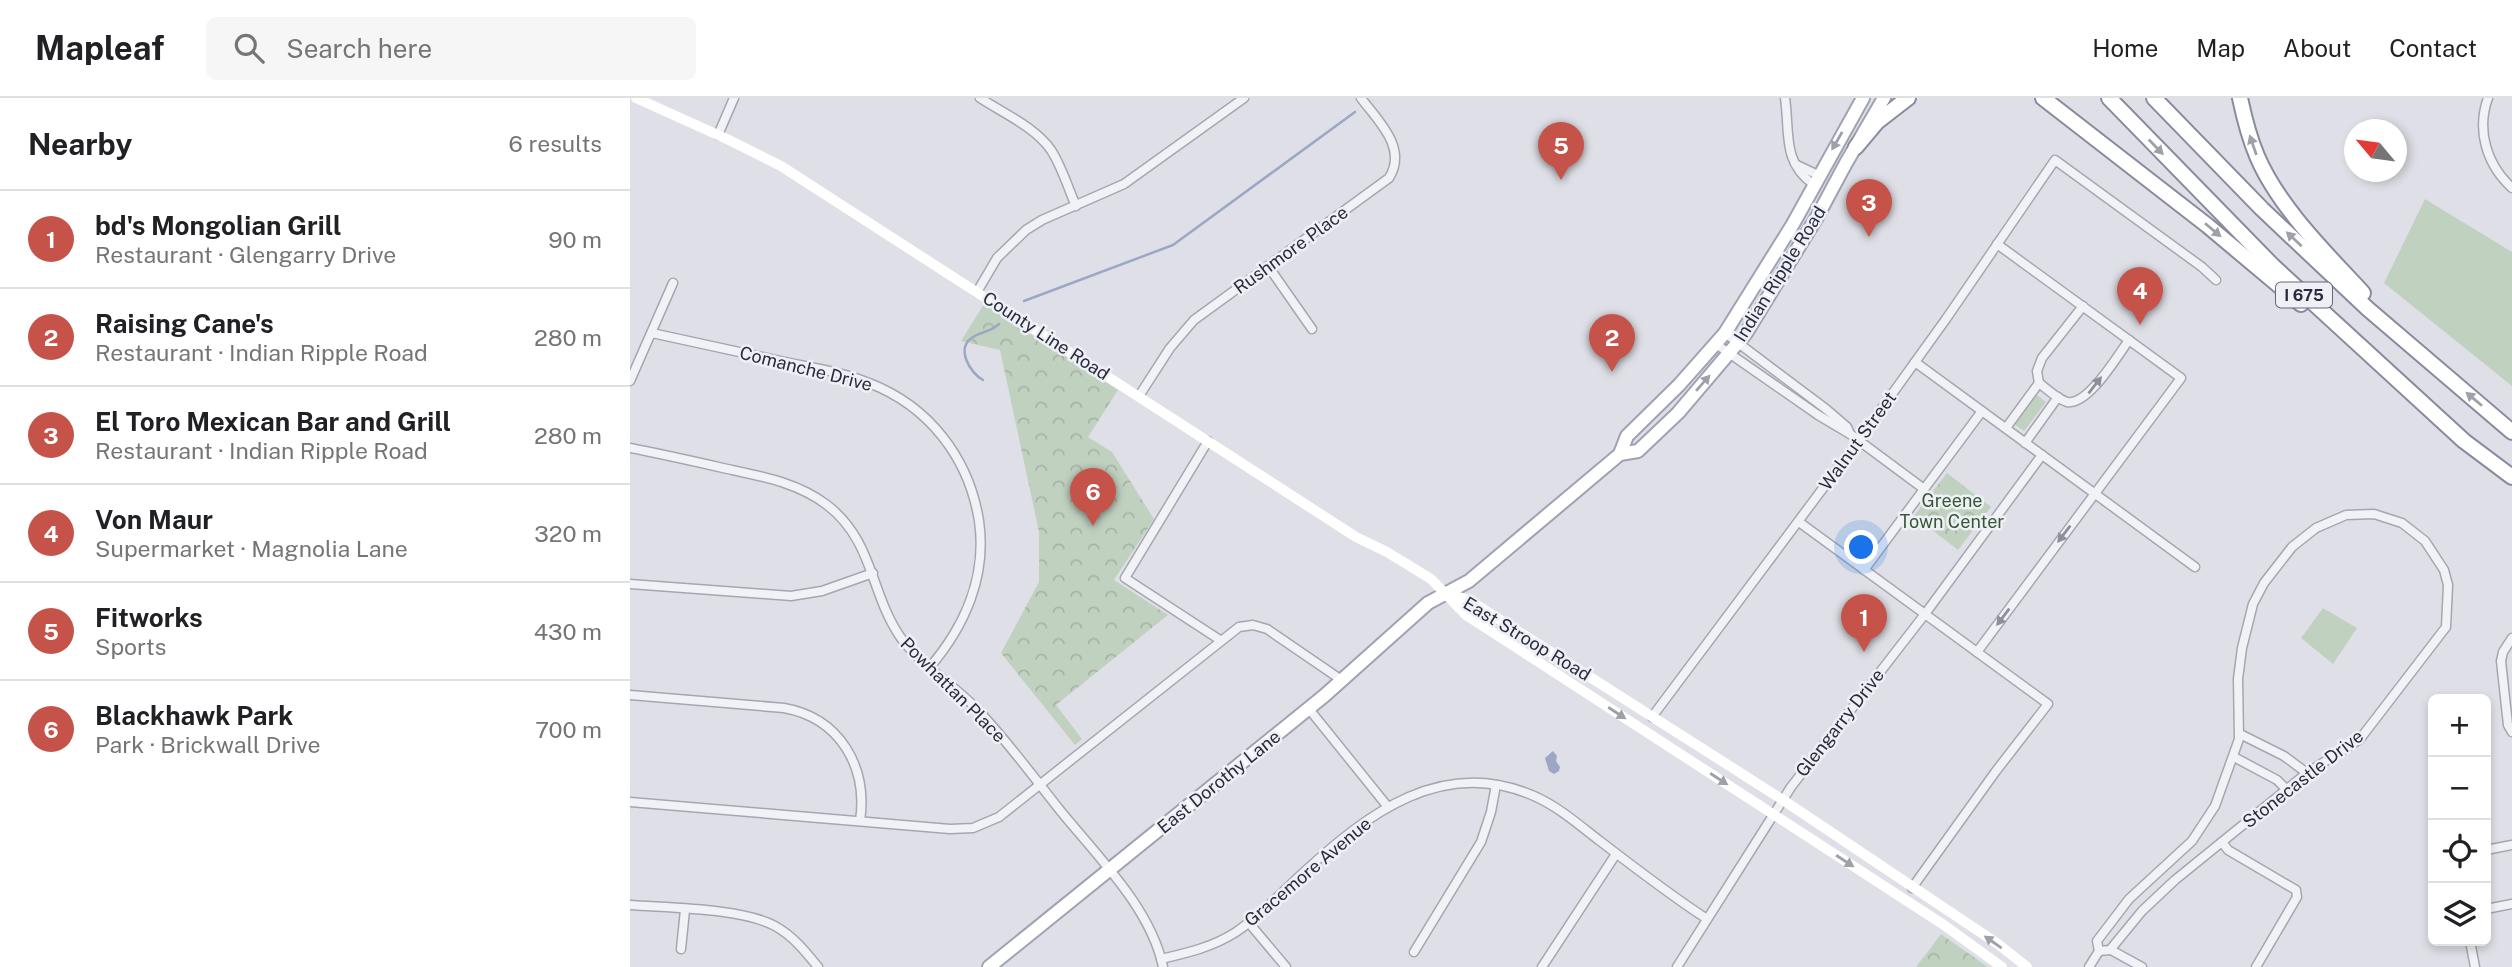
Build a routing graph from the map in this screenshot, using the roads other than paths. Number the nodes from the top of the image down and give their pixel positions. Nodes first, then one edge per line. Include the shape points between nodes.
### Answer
1 (636, 98) edge
2 (734, 98) edge
3 (979, 98) edge
4 (1244, 98) edge
5 (1362, 98) edge
6 (1785, 98) edge
7 (1863, 98) edge
8 (1884, 98) edge
9 (1908, 98) edge
10 (2030, 98) edge
11 (2043, 98) edge
12 (2109, 98) edge
13 (2154, 98) edge
14 (2240, 98) edge
15 (2488, 98) edge
16 (718, 135) junction
17 (1856, 147) junction
18 (2116, 156) junction
19 (1816, 179) junction
20 (2512, 188) edge
21 (1076, 206) junction
22 (1817, 217) junction
23 (1997, 244) junction
24 (1268, 266) junction
25 (2216, 280) dead end
26 (673, 283) dead end
27 (977, 292) junction
28 (2083, 306) junction
29 (1312, 329) dead end
30 (652, 333) junction
31 (1725, 333) junction
32 (2129, 340) junction
33 (1738, 342) junction
34 (1716, 344) junction
35 (1729, 353) junction
36 (1915, 362) junction
37 (2435, 367) junction
38 (630, 381) edge
39 (2039, 383) junction
40 (1139, 396) junction
41 (2058, 397) junction
42 (1982, 411) junction
43 (2006, 428) junction
44 (2512, 432) edge
45 (1850, 434) junction
46 (1859, 440) junction
47 (2464, 440) junction
48 (1208, 441) junction
49 (2025, 443) junction
50 (630, 448) edge
51 (1620, 454) junction
52 (2042, 455) junction
53 (2512, 477) edge
54 (1924, 489) junction
55 (2095, 493) junction
56 (1799, 523) junction
57 (2196, 567) dead end
58 (1864, 570) junction
59 (873, 573) junction
60 (630, 584) edge
61 (1445, 593) junction
62 (1925, 614) junction
63 (2512, 638) edge
64 (1220, 640) junction
65 (1977, 652) junction
66 (1553, 654) junction
67 (930, 667) junction
68 (1558, 675) junction
69 (1343, 681) junction
70 (1598, 682) junction
71 (630, 695) edge
72 (1309, 709) junction
73 (1652, 717) junction
74 (2512, 732) edge
75 (2240, 734) junction
76 (2234, 757) junction
77 (2307, 773) junction
78 (1040, 785) junction
79 (1496, 785) junction
80 (2286, 789) junction
81 (1783, 800) junction
82 (630, 802) edge
83 (1388, 807) junction
84 (1774, 815) junction
85 (860, 821) junction
86 (2222, 842) junction
87 (2512, 845) edge
88 (2491, 849) edge
89 (1616, 854) junction
90 (1109, 871) junction
91 (1912, 888) junction
92 (2512, 904) edge
93 (630, 905) edge
94 (2491, 908) edge
95 (685, 910) junction
96 (1707, 919) junction
97 (1249, 923) junction
98 (2471, 946) edge
99 (681, 949) dead end
100 (2111, 950) junction
101 (2099, 951) junction
102 (1414, 952) dead end
103 (1162, 963) edge
104 (818, 967) edge
105 (989, 967) edge
106 (1286, 967) edge
107 (1542, 967) edge
108 (1677, 967) edge
109 (2002, 967) edge
110 (2026, 967) edge
111 (2090, 967) edge
112 (2142, 967) edge
113 (2256, 967) edge
114 (2475, 967) edge

1 - 16 main road, County Line Road
2 - 16 street
3 - 21 street via 1046,144
4 - 21 street via 1124,184
5 - 24 street, Rushmore Place via 1394,146 1391,175
6 - 19 street via 1789,153 1797,166
7 -> 19 main road, Indian Ripple Road
8 - 17 main road, Indian Ripple Road
9 - 17 highway via 1877,121
10 - 18 highway
11 - 18 highway
12 -> 47 highway, I 675 via 2273,266
37 -> 13 highway, I 675 via 2262,209
37 -> 14 highway via 2330,257 2274,188 2256,154
15 - 20 street via 2483,127 2486,148 2496,171
16 - 27 main road, County Line Road via 781,166
17 - 22 main road, Indian Ripple Road
18 -> 47 highway via 2208,226
19 - 22 main road via 1825,187 1816,204
19 - 31 main road, Indian Ripple Road
21 - 27 street via 1018,236 997,258
22 - 33 main road, Indian Ripple Road
23 - 25 street, Walnut Street via 2055,160
23 - 28 street
23 - 36 street, Walnut Street
24 - 29 street
24 - 40 street, Rushmore Place via 1186,328
26 - 30 street
27 - 40 main road, County Line Road
28 - 32 street
28 - 39 street via 2042,358
30 - 38 street
30 - 67 street, Comanche Drive via 866,382 908,403 934,426 972,489 980,540 970,603 953,639
31 - 33 street
31 - 34 main road, Indian Ripple Road
41 -> 32 street via 2076,402 2089,394
32 - 55 street via 2181,378
33 - 35 main road, Indian Ripple Road
33 - 45 street via 1826,409
34 - 35 street
34 - 51 main road, Indian Ripple Road via 1627,436
35 - 45 street
51 -> 35 main road, Indian Ripple Road via 1638,452
36 - 42 street
36 - 46 street, Walnut Street
44 -> 37 highway, I 675
39 - 41 street
39 - 43 street
40 - 48 main road, County Line Road
41 - 49 street
42 - 43 street
42 - 54 street
43 - 49 street
45 - 46 street
46 - 54 street
46 - 56 street, Walnut Street
47 - 53 highway, I 675
48 - 61 main road, County Line Road via 1430,579
48 - 64 street via 1125,578
49 - 52 street
50 - 59 street, Powhattan Place via 779,481 805,491 847,524
51 - 61 main road, Indian Ripple Road via 1469,581
52 - 55 street
52 - 62 street, Glengarry Drive
54 - 58 street
55 - 57 street
55 -> 65 street
56 - 58 street
56 - 73 street, Walnut Street
58 - 62 street
59 - 60 street via 791,596
59 - 67 street, Powhattan Place via 898,634
61 - 66 main road, East Stroop Road via 1469,600
61 - 68 main road, East Stroop Road via 1466,615
61 - 69 main road, East Dorothy Lane via 1379,645
62 - 65 street
62 - 81 street, Glengarry Drive
63 - 74 street via 2501,661
64 - 69 street via 1239,627 1258,625
64 - 78 street
65 - 91 street via 2048,704
66 - 68 main road
66 - 70 main road, East Stroop Road
67 - 78 street, Powhattan Place via 989,722
68 - 70 main road via 1568,673 1578,680
68 -> 84 main road, East Stroop Road
69 - 72 main road, East Dorothy Lane
70 - 73 main road, East Stroop Road
71 - 85 street via 785,708 810,715 830,728 851,754 861,785
72 - 83 street
72 - 90 main road, East Dorothy Lane
73 - 81 main road, East Stroop Road
75 - 76 street
75 - 77 street
75 - 77 street, Stonecastle Drive via 2242,648 2253,604 2271,574 2292,547 2316,528 2346,515 2374,514 2402,523 2425,541 2444,570 2446,627 2360,739
76 - 80 street
76 - 101 street via 2202,829 2120,909 2097,941
77 - 80 street, Stonecastle Drive
78 - 85 street via 999,817 973,828
78 - 90 street, Powhattan Place
79 - 83 street, Gracemore Avenue via 1440,786
79 - 89 street, Gracemore Avenue via 1547,803
79 - 102 street via 1481,842
80 - 86 street, Stonecastle Drive
81 - 84 street, Glengarry Drive
81 - 91 main road, East Stroop Road
82 - 85 street
83 - 97 street, Gracemore Avenue via 1307,869
84 - 96 street, Glengarry Drive
84 -> 109 main road, East Stroop Road
86 - 100 street, Stonecastle Drive via 2142,911
86 - 113 street via 2296,890 2297,897
87 - 88 street
89 - 96 street, Gracemore Avenue
89 - 107 street
90 - 103 street, Powhattan Place via 1144,916
90 - 105 main road, East Dorothy Lane
110 -> 91 main road, East Stroop Road
92 - 94 street
93 - 95 street
95 - 99 street
95 - 104 street via 741,914 764,921 795,940
96 - 108 street, Glengarry Drive
97 - 103 street, Gracemore Avenue via 1208,946
97 - 106 street
98 - 114 street
100 - 101 street
100 - 112 street
101 - 111 street

